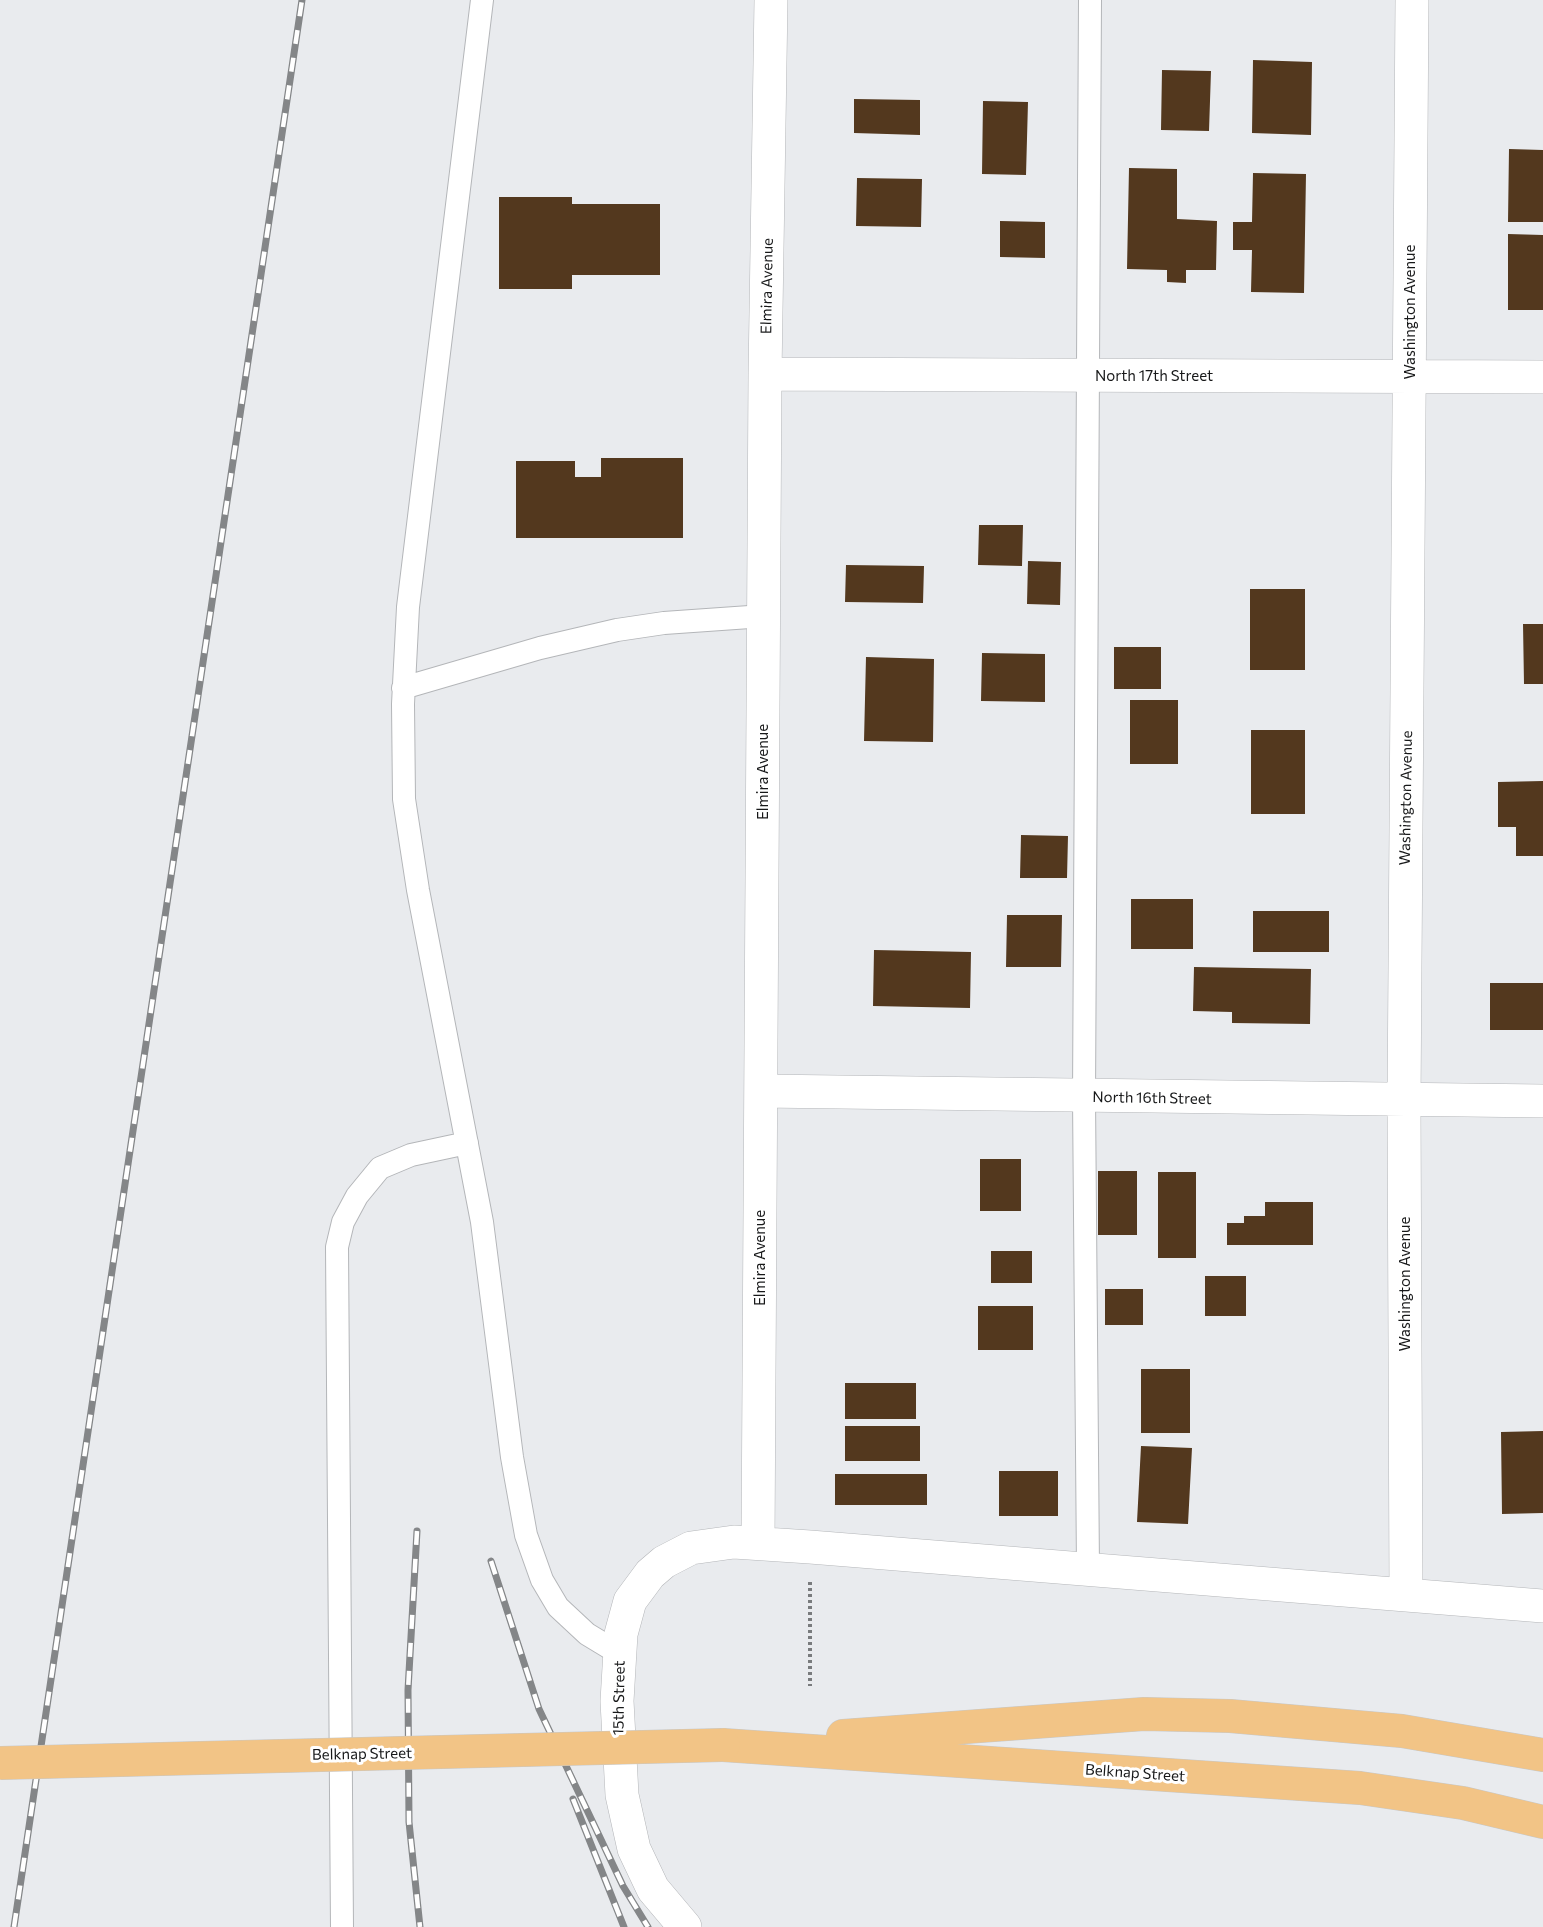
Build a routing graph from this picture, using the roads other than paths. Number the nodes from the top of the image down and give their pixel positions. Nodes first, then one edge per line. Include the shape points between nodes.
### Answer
1 (482, 0) edge
2 (771, 0) edge
3 (1090, 0) edge
4 (1412, 0) edge
5 (765, 374) junction
6 (1088, 375) junction
7 (1410, 377) junction
8 (1543, 378) edge
9 (764, 616) junction
10 (404, 688) junction
11 (761, 1091) junction
12 (1084, 1096) junction
13 (1543, 1101) edge
14 (1404, 1102) junction
15 (467, 1143) junction
16 (758, 1543) junction
17 (1088, 1569) junction
18 (1406, 1595) junction
19 (1543, 1606) edge
20 (620, 1654) junction
21 (723, 1745) junction
22 (1543, 1755) edge
23 (0, 1763) edge
24 (1543, 1822) edge
25 (342, 1927) edge
26 (686, 1927) edge

1 - 10 lane via 408,607
2 - 5 street, Elmira Avenue
3 - 6 lane
4 - 7 street, Washington Avenue
5 - 6 street, North 17th Street
5 - 9 street, Elmira Avenue
6 - 7 street, North 17th Street
6 - 12 lane
7 - 8 street, North 17th Street
7 - 14 street, Washington Avenue
9 - 10 lane via 617,630
9 - 11 street, Elmira Avenue
10 - 15 lane via 404,799
11 - 12 street, North 16th Street
11 - 16 street, Elmira Avenue
12 - 14 street, North 16th Street
12 - 17 lane
13 - 14 street, North 16th Street
14 - 18 street, Washington Avenue
15 - 20 lane via 489,1264 512,1457 533,1558 558,1607 587,1634
15 - 25 lane via 411,1155 380,1168 357,1196 343,1222 337,1247
16 - 17 street, 15th Street
16 - 20 street, 15th Street via 698,1546 680,1553 650,1574 630,1601
17 - 18 street, 15th Street
18 - 19 street, 15th Street
20 - 26 street, 15th Street via 618,1731 627,1827 643,1871
21 - 22 highway, Belknap Street via 1143,1714 1286,1720 1402,1731
21 - 23 highway, Belknap Street, bridge
21 - 24 highway, Belknap Street via 1360,1788 1462,1803

